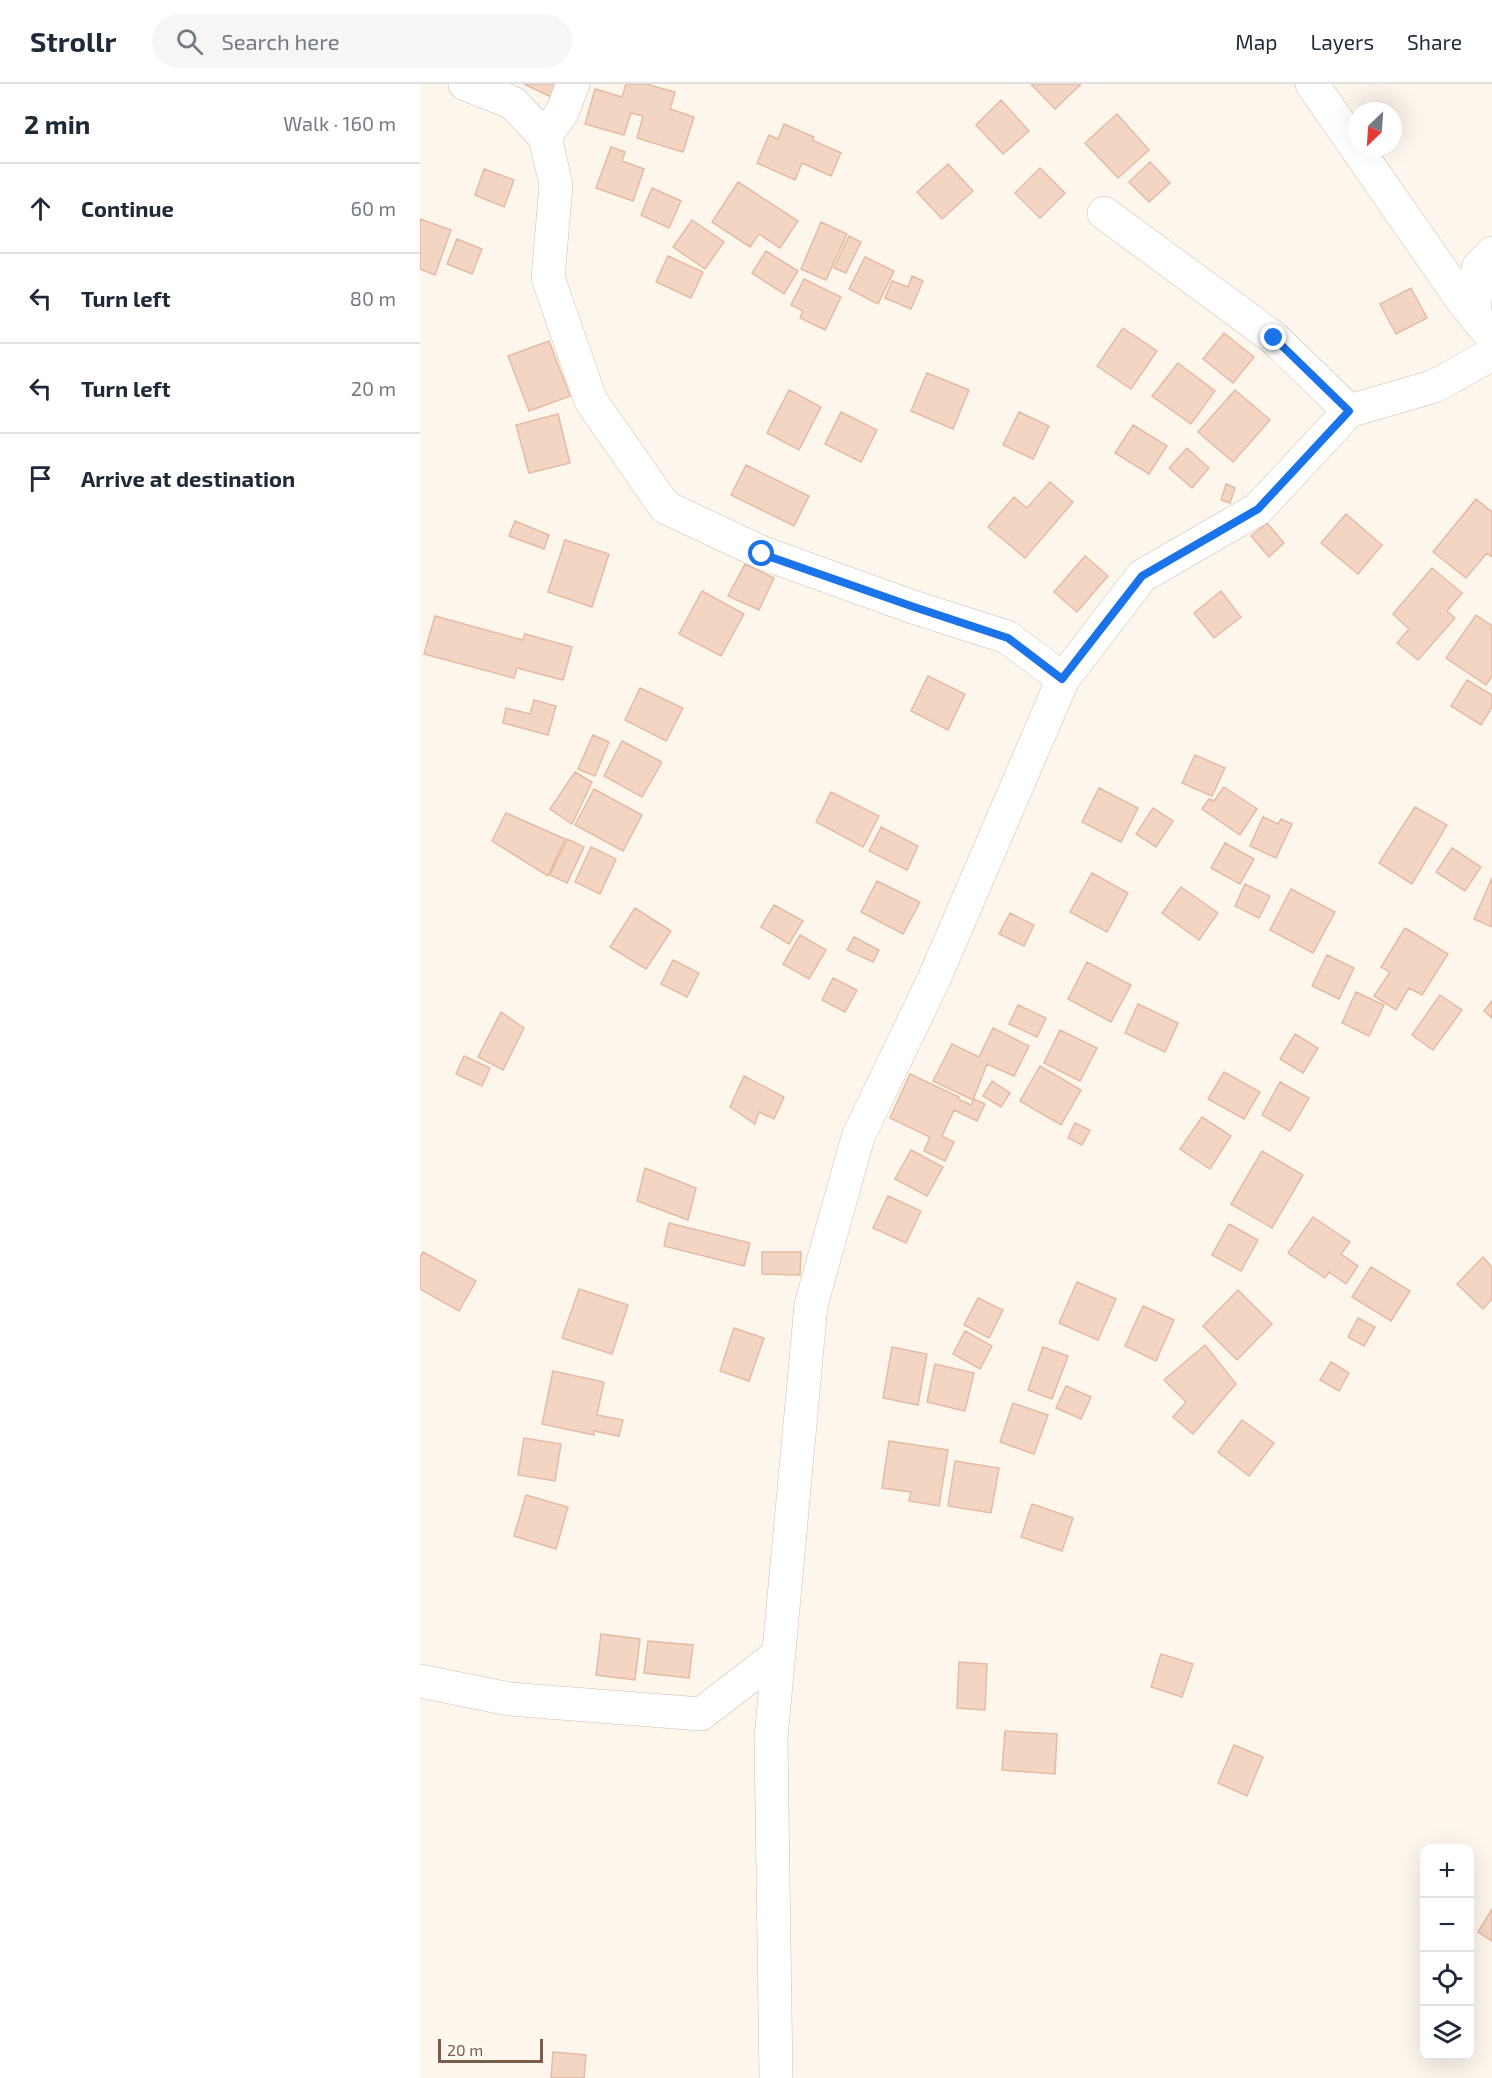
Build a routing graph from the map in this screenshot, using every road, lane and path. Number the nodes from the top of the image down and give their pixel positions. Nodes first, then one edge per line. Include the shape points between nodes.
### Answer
1 (465, 84) edge
2 (573, 84) edge
3 (1312, 84) edge
4 (545, 137) junction
5 (1104, 213) dead end
6 (1492, 253) edge
7 (1483, 326) edge
8 (1492, 354) edge
9 (1349, 411) junction
10 (1062, 679) junction
11 (779, 1654) junction
12 (420, 1681) edge
13 (776, 2078) edge

1 - 4 street via 513,103
2 - 4 street via 562,112
3 - 7 street
4 - 10 street via 556,185 548,278 591,400 665,507 762,554 1008,638
5 - 9 street via 1274,338
6 - 7 street via 1478,268
8 - 9 street via 1435,386
9 - 10 street via 1258,509 1142,576
10 - 11 street via 934,979 858,1137 811,1305
11 - 12 street via 701,1714 509,1699
11 - 13 street via 771,1738

